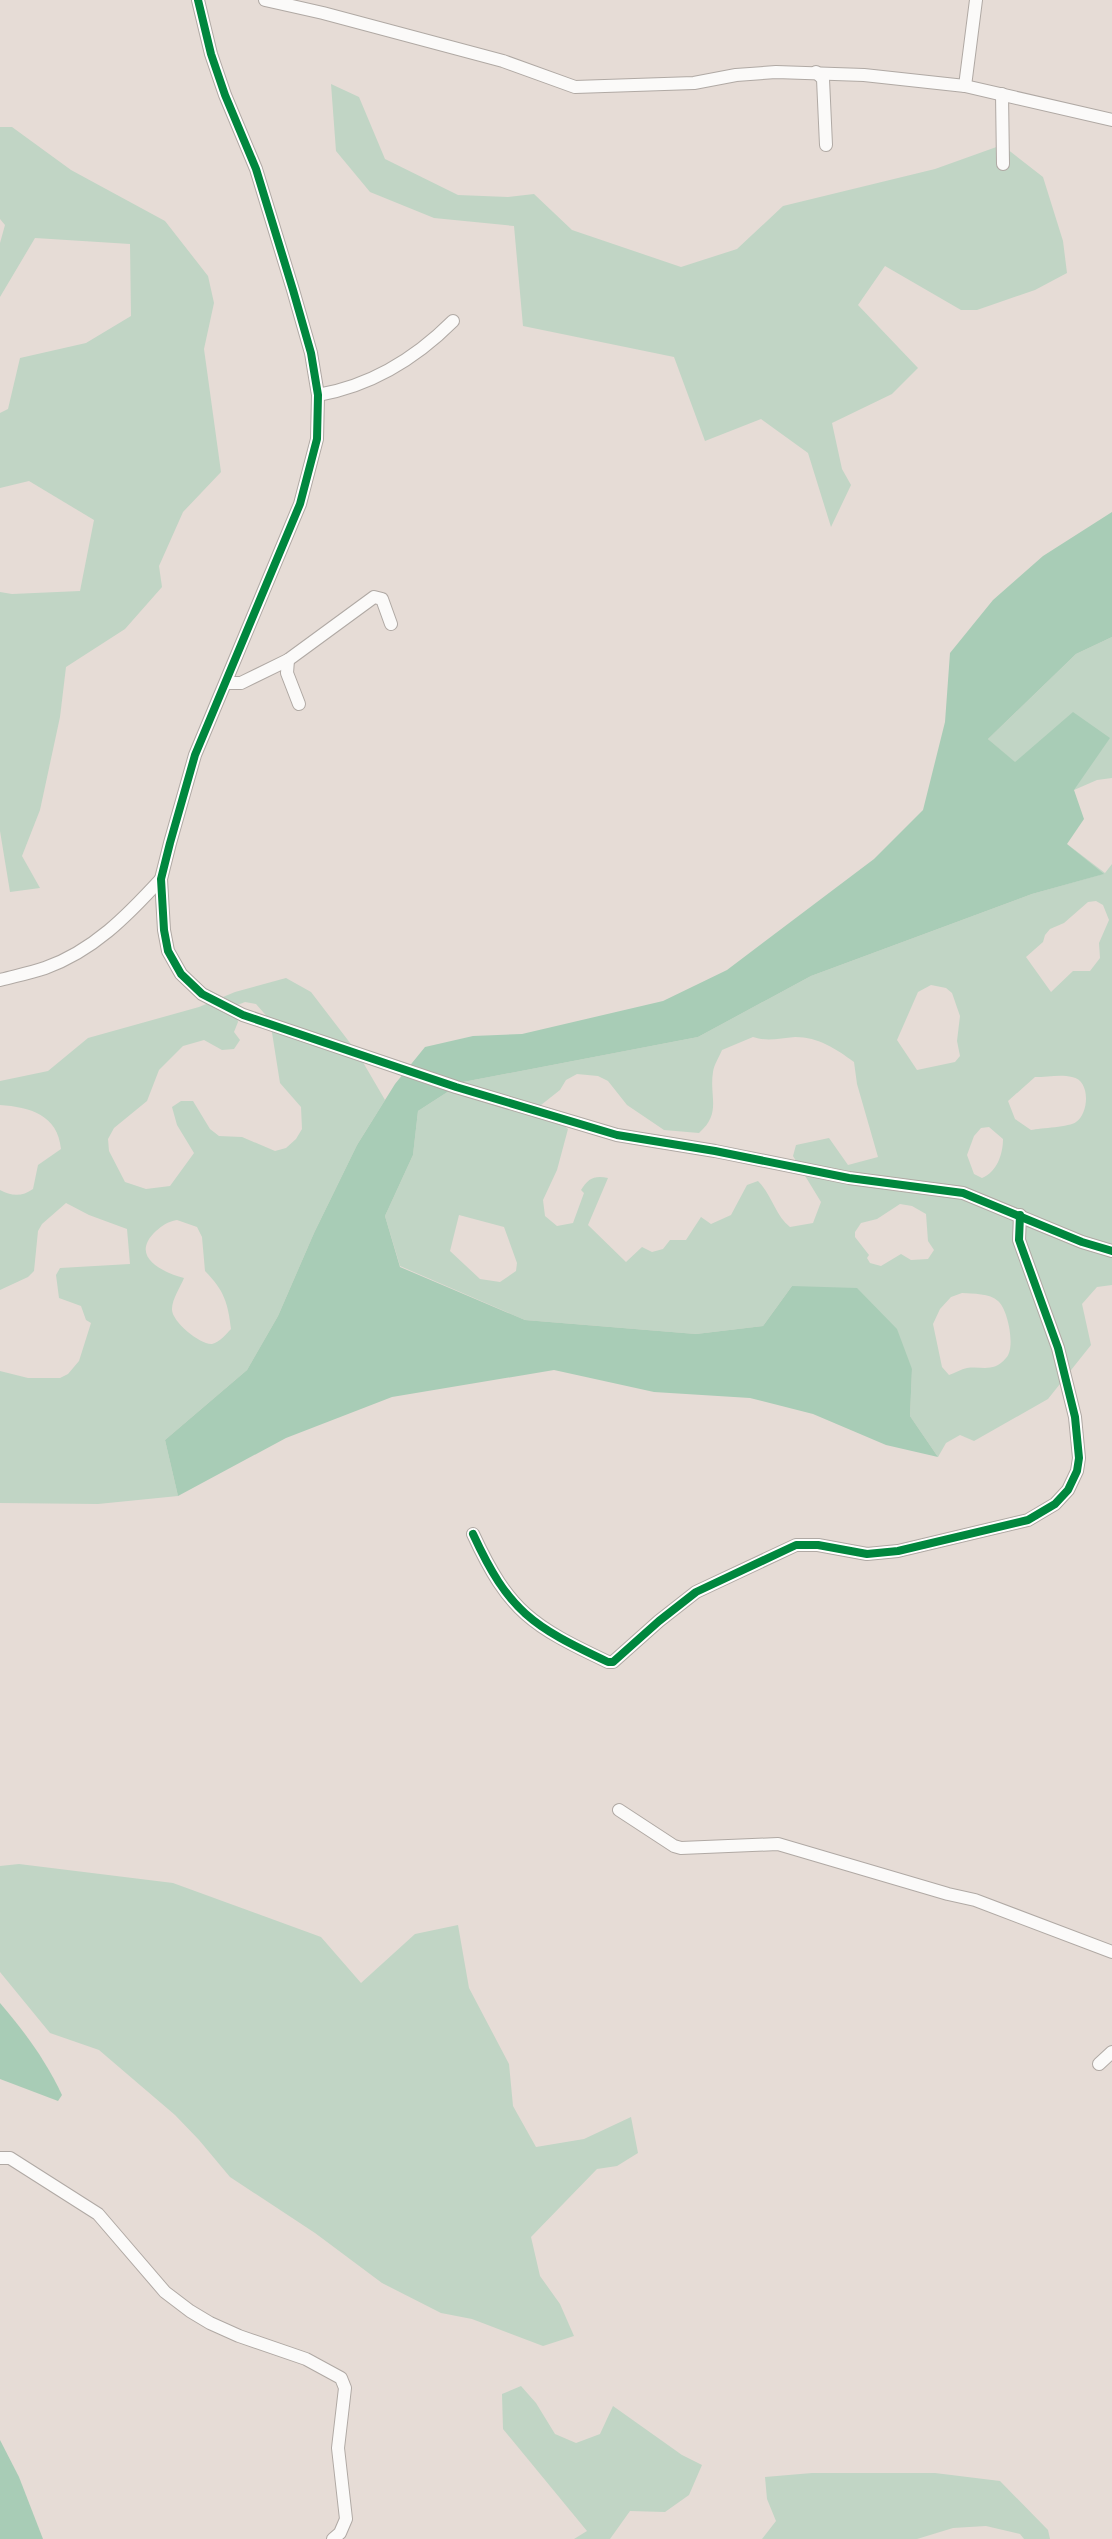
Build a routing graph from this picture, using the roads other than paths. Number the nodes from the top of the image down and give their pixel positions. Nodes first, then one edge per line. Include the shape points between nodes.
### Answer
1 (198, 0) edge
2 (265, 0) edge
3 (976, 0) edge
4 (816, 72) junction
5 (964, 86) junction
6 (1002, 94) junction
7 (1112, 120) edge
8 (825, 145) dead end
9 (1003, 164) dead end
10 (453, 321) dead end
11 (318, 395) junction
12 (391, 624) dead end
13 (288, 660) junction
14 (226, 683) junction
15 (299, 704) dead end
16 (161, 879) junction
17 (0, 980) edge
18 (1020, 1215) junction
19 (1112, 1251) edge
20 (473, 1534) dead end
21 (619, 1810) dead end
22 (1112, 1952) edge
23 (1112, 2052) edge
24 (1099, 2064) dead end
25 (0, 2158) edge
26 (333, 2539) edge

1 - 11 street via 214,64 256,169 293,290
2 - 4 street via 503,61 575,87 694,83 736,75
3 - 5 street
4 - 5 street
4 - 8 street via 823,79
5 - 6 street
6 - 7 street
6 - 9 street
10 - 11 street via 388,371
11 - 14 street via 317,439 309,477
12 - 13 street via 382,599 374,597
13 - 14 street via 241,683
13 - 15 street via 287,673
14 - 16 street via 195,755
16 - 17 street via 103,937 50,966
16 - 18 street via 165,942 173,963 202,994 243,1015 456,1087 627,1138 849,1178 963,1193
18 - 19 street
18 - 20 street via 1019,1240 1058,1348 1075,1417 1079,1458 1068,1490 1042,1513 1028,1520 898,1551 867,1554 796,1545 696,1592 613,1662 535,1624 500,1586
21 - 22 street via 674,1846 691,1849 778,1844 975,1900
23 - 24 street
25 - 26 street via 10,2158 98,2214 165,2292 210,2324 306,2359 341,2378 345,2388 338,2448 346,2518

